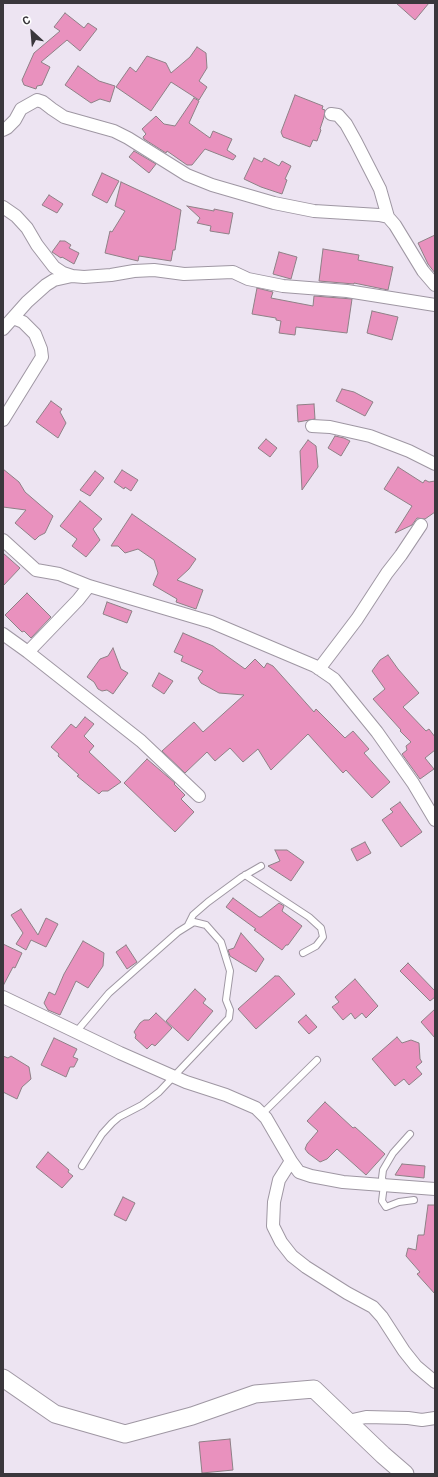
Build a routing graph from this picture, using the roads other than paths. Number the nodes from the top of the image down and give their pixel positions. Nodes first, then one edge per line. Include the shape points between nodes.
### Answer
1 (331, 114) dead end
2 (3, 130) edge
3 (3, 207) edge
4 (388, 217) junction
5 (72, 276) junction
6 (435, 285) edge
7 (435, 305) edge
8 (13, 318) junction
9 (3, 329) edge
10 (3, 420) edge
11 (312, 426) dead end
12 (435, 464) edge
13 (421, 525) dead end
14 (3, 540) edge
15 (89, 586) junction
16 (3, 634) edge
17 (28, 652) junction
18 (319, 669) junction
19 (199, 796) dead end
20 (435, 820) edge
21 (261, 866) dead end
22 (245, 875) junction
23 (187, 926) junction
24 (303, 953) dead end
25 (3, 997) edge
26 (76, 1032) junction
27 (317, 1060) dead end
28 (174, 1077) junction
29 (262, 1114) junction
30 (410, 1134) dead end
31 (291, 1161) junction
32 (82, 1166) dead end
33 (384, 1185) junction
34 (435, 1189) edge
35 (414, 1200) dead end
36 (3, 1378) edge
37 (435, 1382) edge
38 (435, 1418) edge
39 (348, 1421) junction
40 (405, 1474) edge

1 - 4 street via 338,115 356,142 380,189
2 - 4 street via 15,120 21,109 37,100 64,117 114,131 187,175 212,185 307,210
3 - 5 street via 27,228 54,267
4 - 6 street
5 - 7 street via 154,270 184,274 233,272 248,279 283,286 347,291
5 - 8 street via 54,280 46,285
8 - 9 street
8 - 10 street via 23,322 35,334 42,357
11 - 12 street via 330,426 370,436 410,451
13 - 18 street via 357,619
14 - 15 street via 36,570 59,574
15 - 17 street
15 - 18 street via 211,622
16 - 17 street
17 - 19 street via 140,741
18 - 20 street via 334,679 377,732
21 - 22 lane
22 - 23 lane via 193,915
22 - 24 lane via 309,917 321,928 323,937 316,946
23 - 26 lane via 109,994
23 - 28 lane via 194,922 206,925 221,942 230,971 226,1000 230,1010 229,1018
25 - 26 street
26 - 28 street
27 - 29 lane
28 - 29 street via 226,1095 256,1108
28 - 32 lane via 142,1105 112,1123
29 - 31 street
30 - 33 lane via 393,1153 383,1170
31 - 33 street via 299,1172 311,1176 343,1182
31 - 37 street via 279,1180 274,1202 273,1226 281,1242 292,1256 306,1267 372,1307 382,1317 416,1366
33 - 34 street
33 - 35 lane via 382,1201 386,1207
36 - 39 street via 55,1414 125,1434 192,1416 255,1394 314,1389
38 - 39 street via 422,1420 366,1417
39 - 40 street

